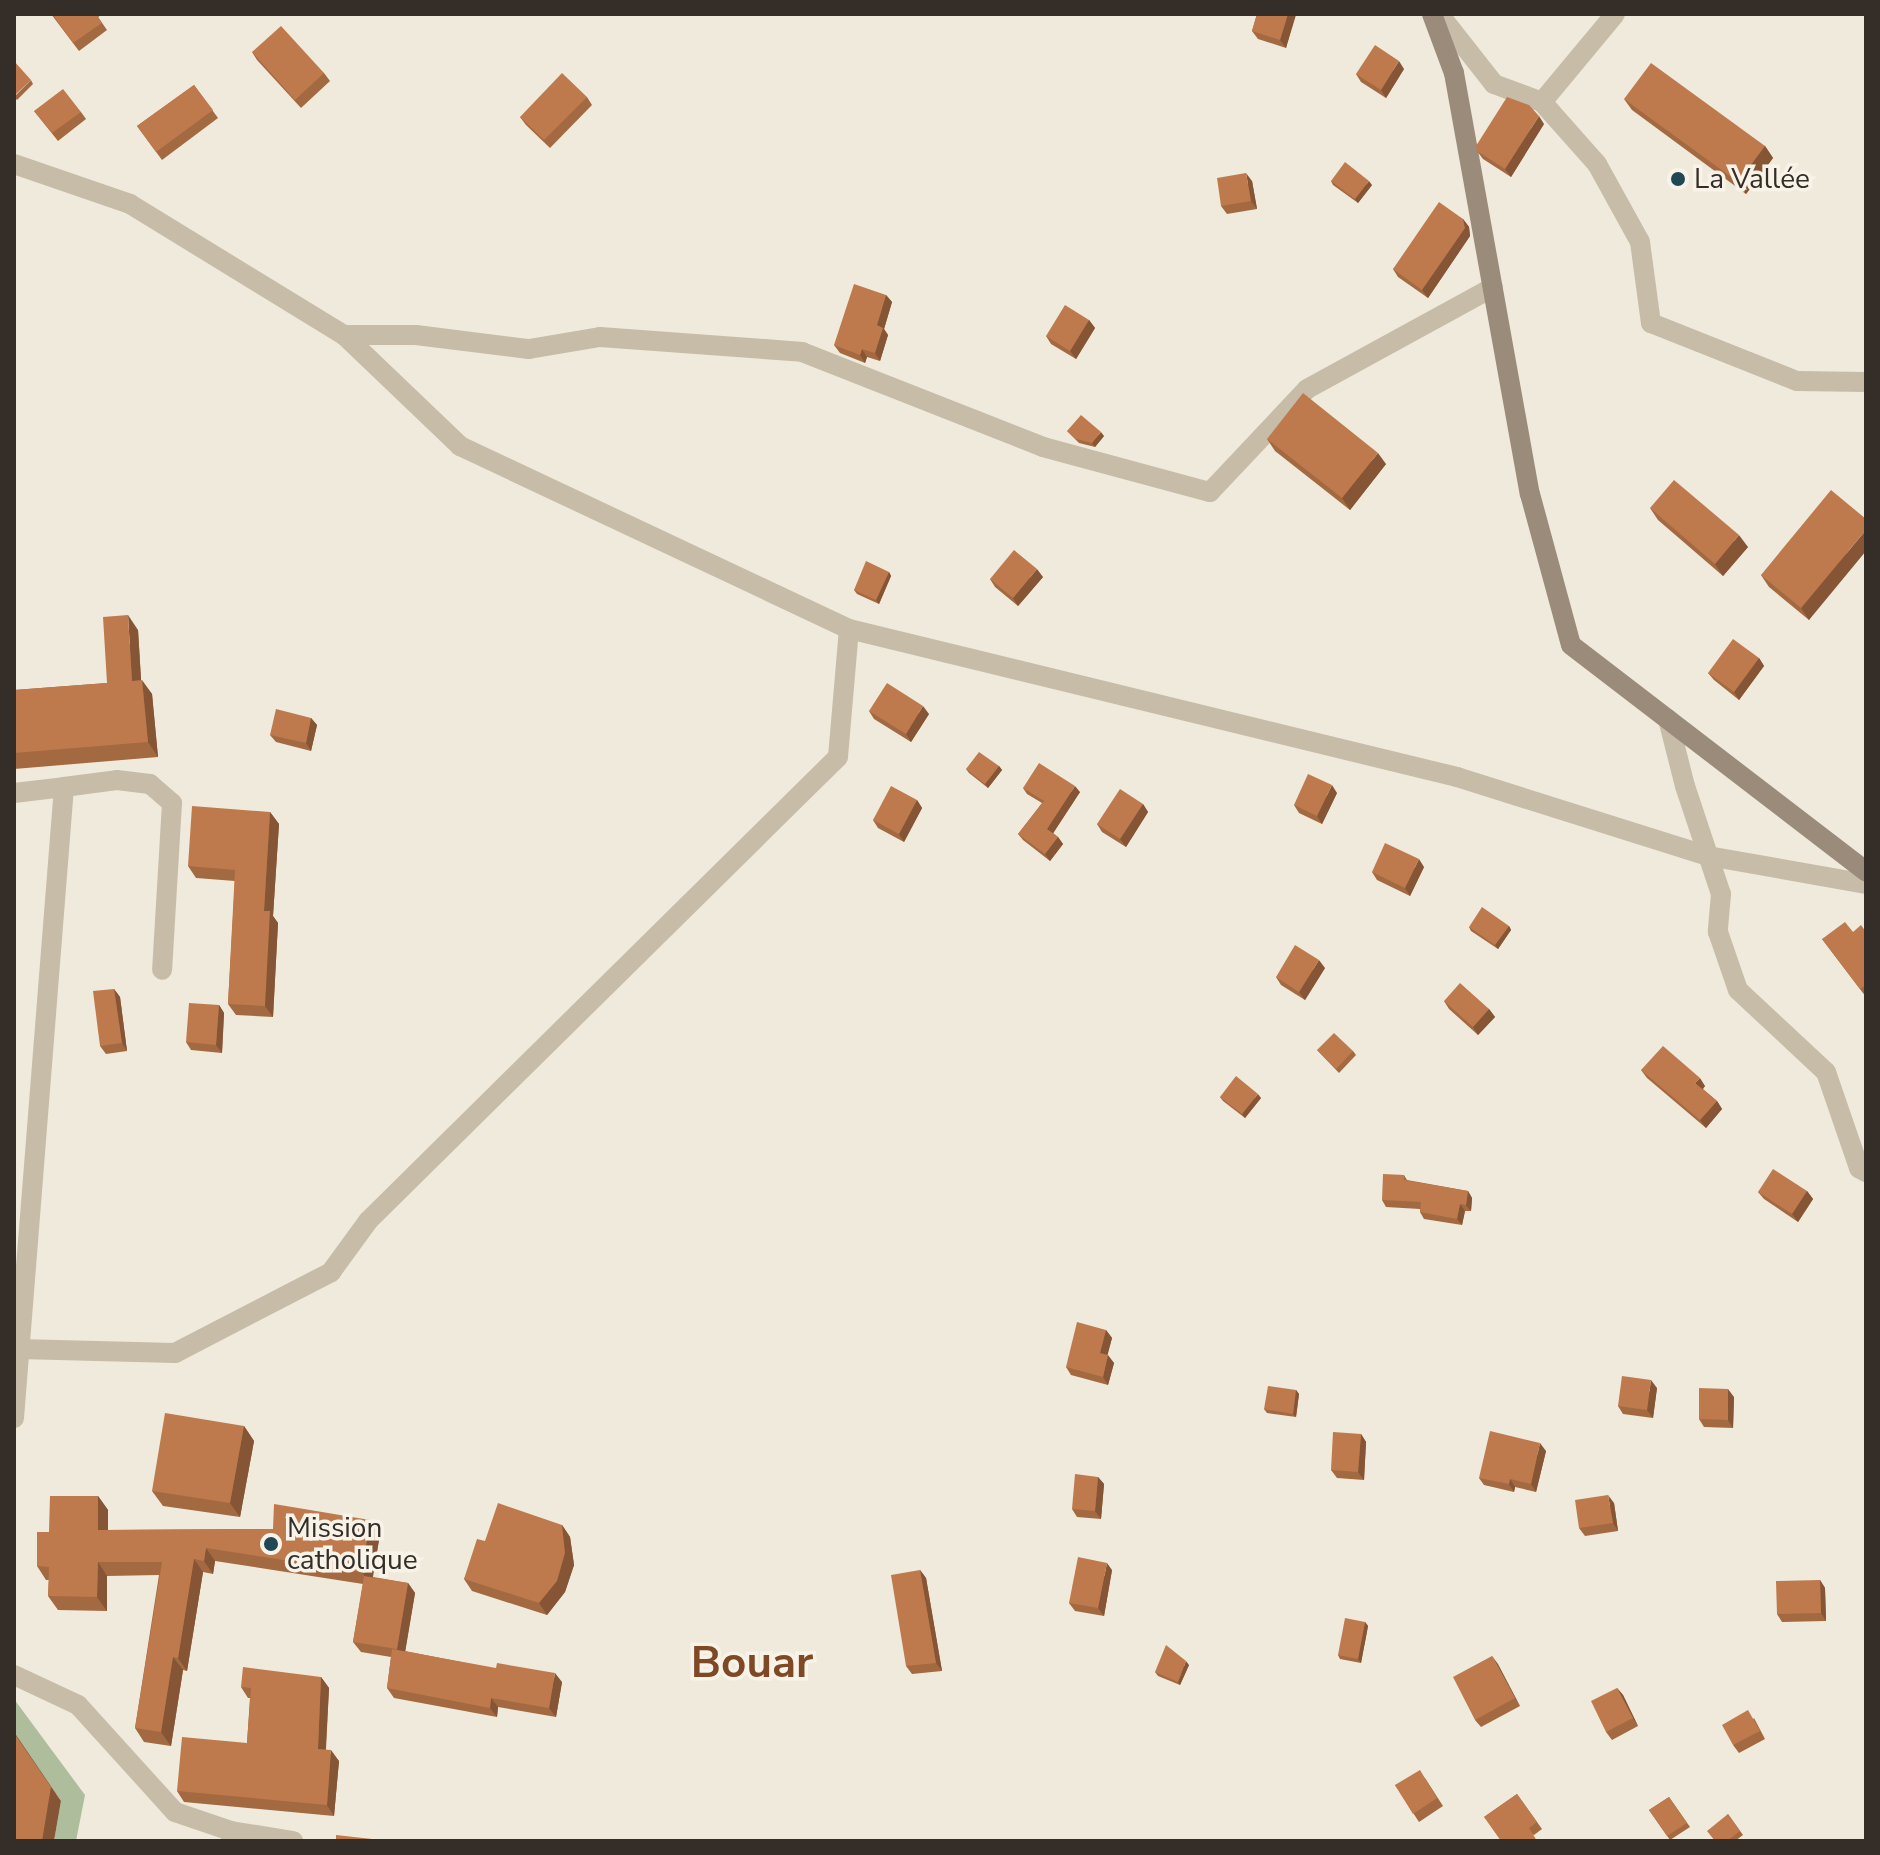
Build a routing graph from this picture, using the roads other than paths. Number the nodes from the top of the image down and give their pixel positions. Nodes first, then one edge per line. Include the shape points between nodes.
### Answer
1 (1432, 14) edge
2 (1439, 14) edge
3 (1615, 14) edge
4 (1542, 102) junction
5 (14, 164) edge
6 (1493, 287) junction
7 (344, 335) junction
8 (1866, 382) edge
9 (849, 629) junction
10 (1668, 719) junction
11 (64, 787) junction
12 (14, 793) edge
13 (1708, 856) junction
14 (1866, 871) edge
15 (1866, 884) edge
16 (162, 970) dead end
17 (1866, 1172) edge
18 (18, 1349) junction
19 (14, 1418) edge
20 (14, 1675) edge
21 (231, 1836) edge
22 (293, 1841) edge

1 - 6 street via 1454,73
2 - 4 street via 1494,84
3 - 4 street
4 - 8 street via 1597,164 1640,242 1651,323 1797,381
5 - 7 street via 130,204
6 - 7 street via 1307,389 1210,492 1043,447 802,352 600,337 529,349 416,335
6 - 10 street via 1530,494 1571,645
7 - 9 street via 460,446
9 - 13 street via 1457,777
9 - 18 street via 838,757 368,1221 331,1272 175,1353
10 - 13 street
10 - 14 street
11 - 12 street
11 - 16 street via 117,780 150,784 172,803
11 - 18 street
13 - 15 street
13 - 17 street via 1721,894 1718,932 1738,990 1826,1072 1859,1168
18 - 19 street
20 - 21 street via 78,1705 175,1812
21 - 22 street

